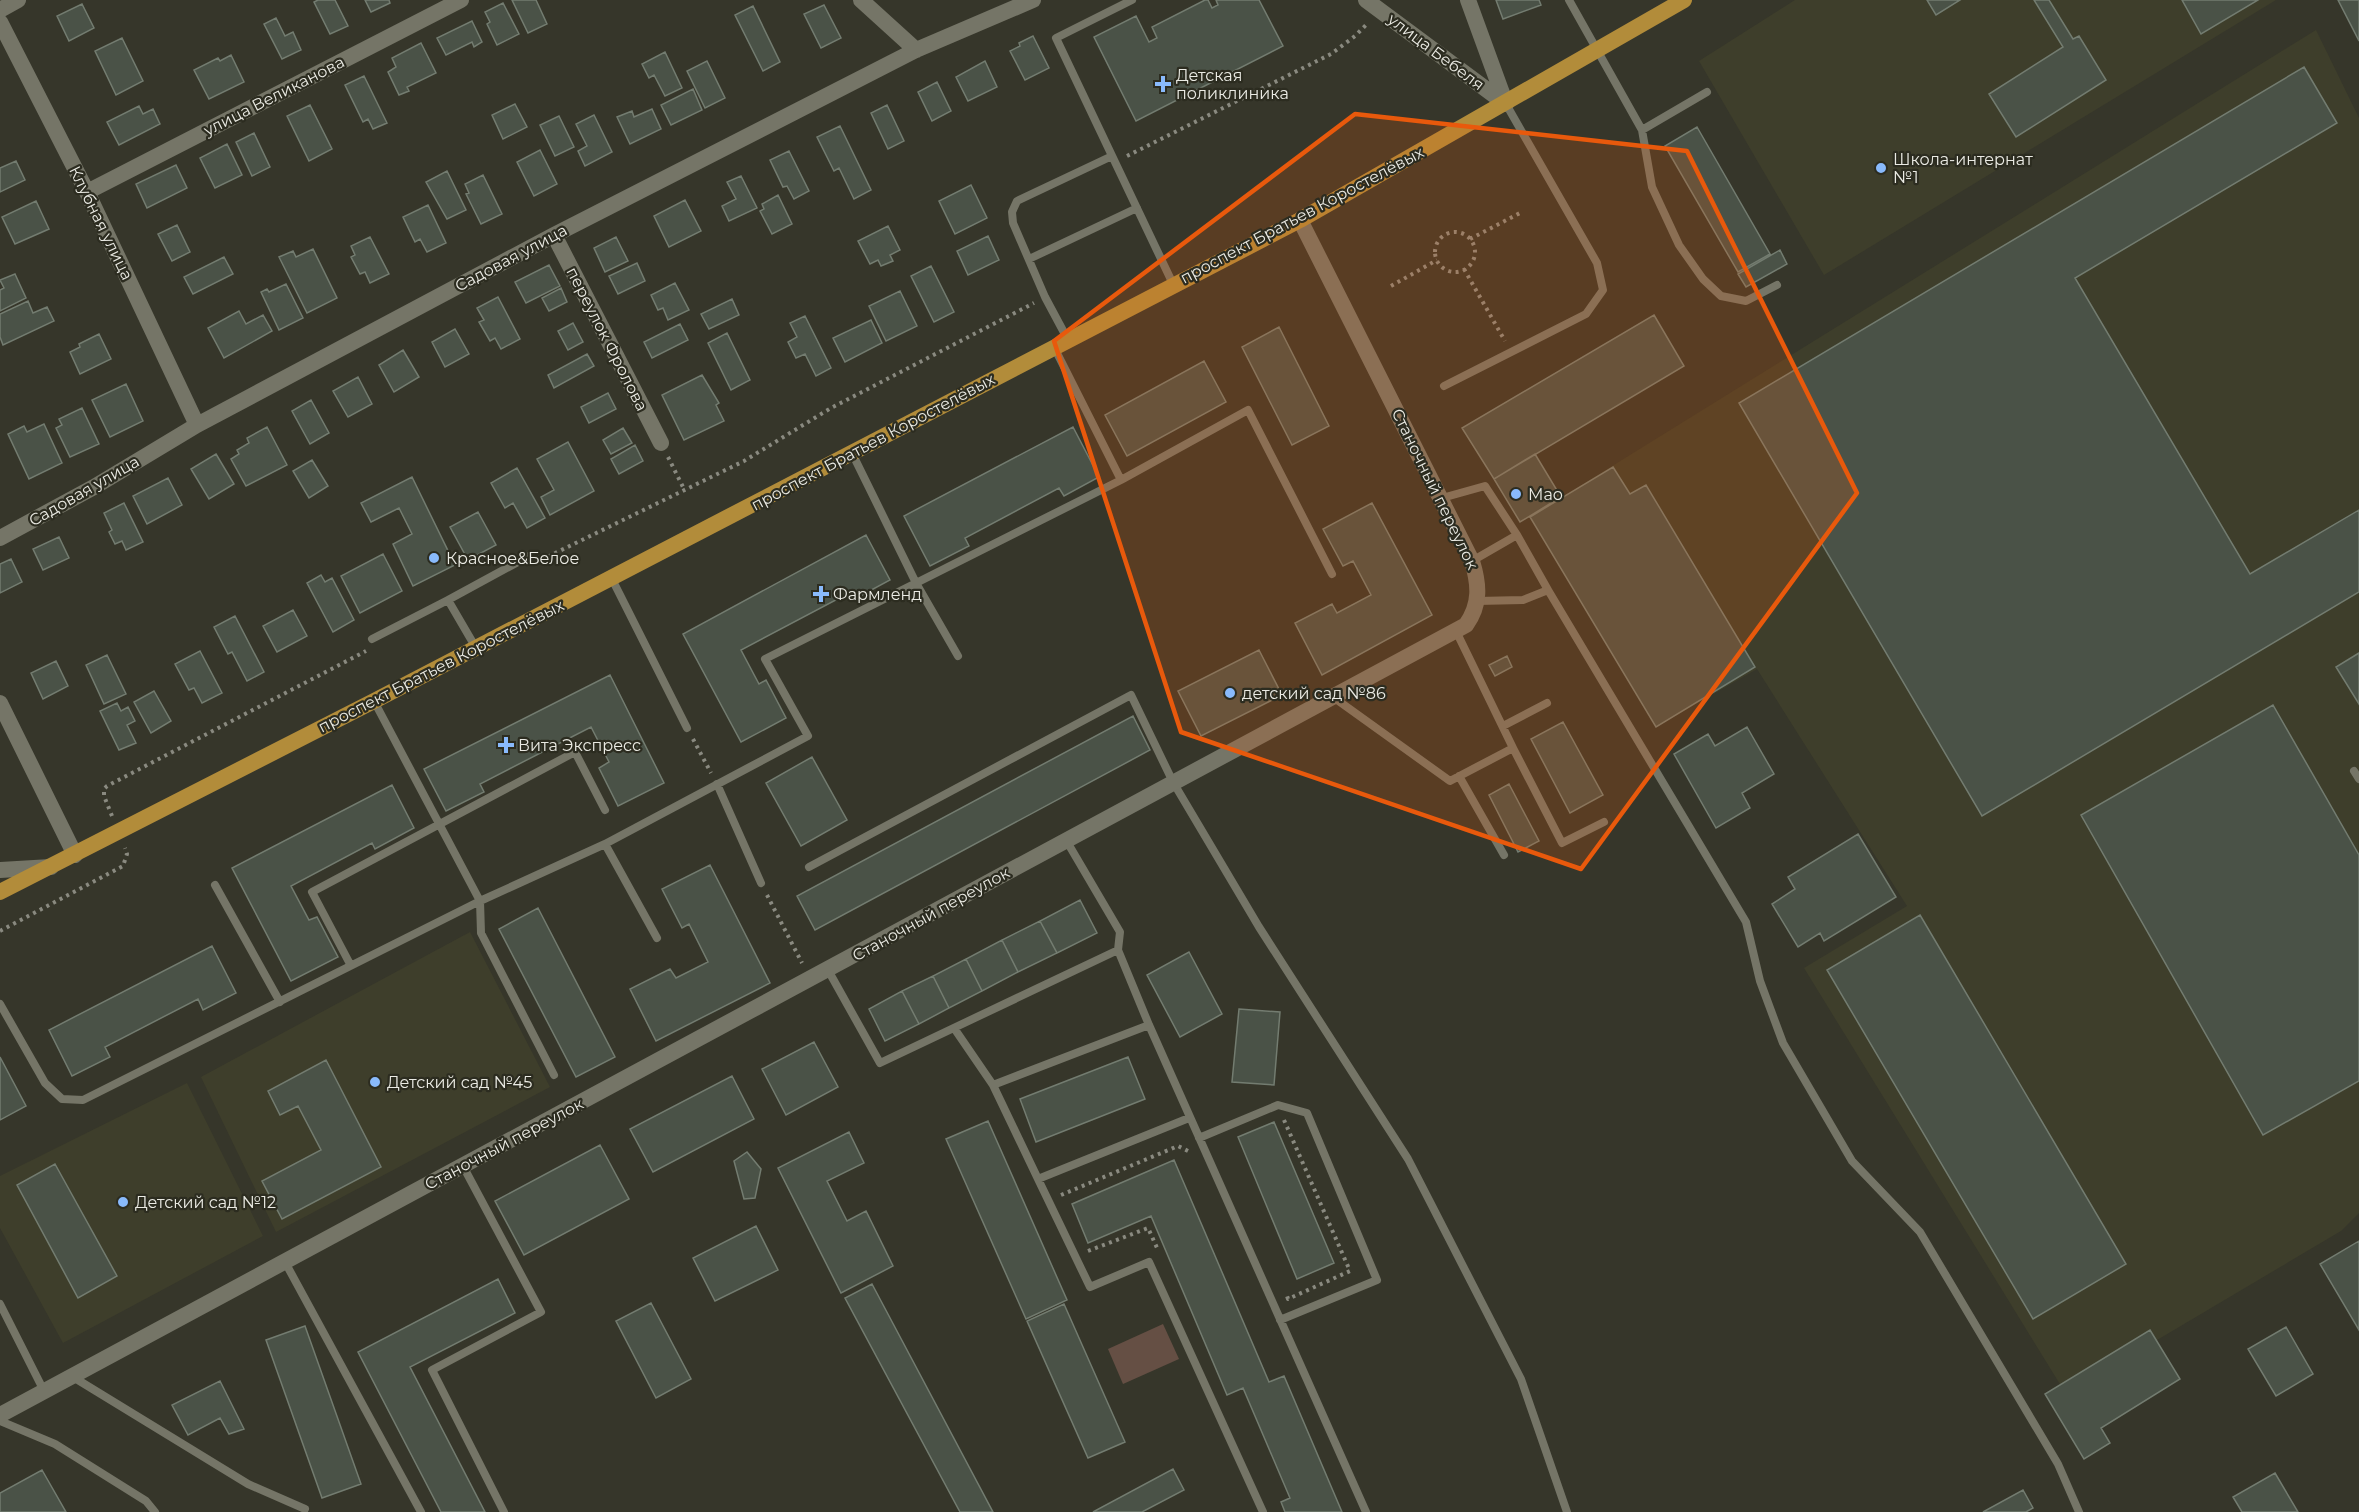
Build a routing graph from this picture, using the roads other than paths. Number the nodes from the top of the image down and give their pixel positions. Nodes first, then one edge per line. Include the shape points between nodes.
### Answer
1 (18, 0) edge
2 (461, 0) edge
3 (861, 0) edge
4 (1033, 0) edge
5 (1132, 0) edge
6 (1468, 0) edge
7 (1569, 0) edge
8 (1684, 0) edge
9 (1373, 5) edge
10 (0, 10) edge
11 (0, 22) edge
12 (916, 50) junction
13 (1597, 51) junction
14 (1707, 92) dead end
15 (1506, 104) junction
16 (1642, 130) junction
17 (1112, 156) junction
18 (87, 192) junction
19 (1137, 208) junction
20 (1300, 220) junction
21 (554, 235) junction
22 (1029, 259) junction
23 (1173, 284) junction
24 (1777, 285) dead end
25 (1061, 344) junction
26 (1444, 386) dead end
27 (197, 425) junction
28 (661, 443) road end
29 (852, 453) junction
30 (1121, 480) junction
31 (1442, 498) junction
32 (1516, 535) junction
33 (0, 538) edge
34 (531, 560) road end
35 (1472, 561) junction
36 (1332, 574) dead end
37 (611, 577) junction
38 (916, 583) junction
39 (1548, 590) junction
40 (448, 600) junction
41 (1477, 601) junction
42 (1456, 631) junction
43 (372, 639) dead end
44 (476, 648) junction
45 (958, 656) dead end
46 (1333, 697) junction
47 (374, 701) junction
48 (1547, 703) dead end
49 (0, 704) edge
50 (1503, 726) junction
51 (687, 728) road end
52 (1513, 748) junction
53 (2354, 771) dead end
54 (1459, 776) junction
55 (2359, 779) edge
56 (1173, 782) junction
57 (717, 784) junction
58 (605, 810) dead end
59 (1604, 822) dead end
60 (438, 825) junction
61 (1066, 840) junction
62 (605, 844) junction
63 (75, 855) junction
64 (1504, 855) dead end
65 (51, 867) junction
66 (809, 867) dead end
67 (0, 870) edge
68 (761, 883) road end
69 (215, 885) dead end
70 (0, 892) edge
71 (480, 900) junction
72 (657, 938) dead end
73 (1118, 950) junction
74 (350, 964) junction
75 (828, 970) junction
76 (280, 1002) junction
77 (0, 1004) edge
78 (1149, 1025) junction
79 (954, 1028) junction
80 (554, 1075) dead end
81 (993, 1085) junction
82 (1189, 1118) junction
83 (1199, 1138) junction
84 (463, 1166) junction
85 (1038, 1179) junction
86 (285, 1262) junction
87 (0, 1304) edge
88 (1280, 1320) junction
89 (72, 1377) junction
90 (44, 1392) junction
91 (0, 1415) edge
92 (0, 1421) edge
93 (305, 1509) dead end
94 (155, 1512) edge
95 (421, 1512) edge
96 (504, 1512) edge
97 (1263, 1512) edge
98 (1366, 1512) edge
99 (1567, 1512) edge
100 (2079, 1512) edge

1 - 10 street
2 - 18 street, улица Великанова
3 - 12 street
4 - 12 street, Садовая улица
5 - 17 lane via 1056,38
6 - 15 street
7 - 13 lane
8 - 13 main road, проспект Братьев Коростелёвых
9 - 15 street, улица Бебеля
11 - 18 street, Клубная улица
12 - 21 street, Садовая улица
13 - 15 main road, проспект Братьев Коростелёвых
13 - 16 lane
14 - 16 lane
15 - 20 main road, проспект Братьев Коростелёвых
15 - 26 lane via 1597,263 1603,290 1586,314
16 - 24 lane via 1652,187 1679,245 1703,279 1721,296 1746,301
17 - 19 lane
17 - 22 lane via 1017,201 1012,212 1013,224
18 - 27 street, Клубная улица
19 - 22 lane
19 - 23 lane
20 - 23 main road, проспект Братьев Коростелёвых
20 - 31 street, Станочный переулок
21 - 27 street, Садовая улица
21 - 28 street, переулок Фролова
22 - 25 lane
23 - 25 main road, проспект Братьев Коростелёвых
25 - 29 main road, проспект Братьев Коростелёвых
25 - 30 lane
27 - 33 street, Садовая улица
29 - 37 main road, проспект Братьев Коростелёвых
29 - 38 lane
30 - 36 lane via 1248,410
30 - 38 lane
31 - 32 lane via 1485,486
31 - 35 street, Станочный переулок
32 - 35 lane
32 - 39 lane
34 - 40 lane
35 - 41 street, Станочный переулок via 1478,581
37 - 44 main road, проспект Братьев Коростелёвых
37 - 51 lane
38 - 45 lane
38 - 57 lane via 765,659 808,736
39 - 41 lane via 1523,600
39 - 100 lane via 1746,922 1760,981 1783,1043 1852,1161 1920,1232 2058,1464
40 - 43 lane
40 - 44 lane
41 - 42 street, Станочный переулок via 1474,614
42 - 46 street, Станочный переулок
42 - 50 lane
44 - 47 main road, проспект Братьев Коростелёвых
46 - 54 lane via 1450,781
46 - 56 street, Станочный переулок
47 - 60 lane
47 - 63 main road, проспект Братьев Коростелёвых
48 - 50 lane
49 - 63 street
50 - 52 lane
52 - 54 lane
52 - 59 lane via 1562,843
53 - 55 lane
54 - 64 lane
56 - 61 street, Станочный переулок
56 - 66 lane via 1131,695
56 - 99 lane via 1259,927 1408,1159 1521,1379
57 - 62 lane
57 - 68 lane
58 - 60 lane via 575,752
60 - 71 lane
60 - 74 lane via 312,892
61 - 73 lane via 1120,932
61 - 75 street, Станочный переулок
62 - 71 lane
62 - 72 lane
63 - 65 main road, проспект Братьев Коростелёвых
65 - 67 street, проспект Братьев Коростелёвых
65 - 70 main road, проспект Братьев Коростелёвых
69 - 76 lane
71 - 74 lane
71 - 80 lane via 481,933
73 - 78 lane
73 - 79 lane
74 - 76 lane
75 - 79 lane via 880,1063
75 - 84 street, Станочный переулок
76 - 77 lane via 83,1100 62,1099 45,1083
78 - 81 lane
78 - 82 lane
79 - 81 lane
81 - 85 lane
82 - 83 lane
82 - 85 lane
83 - 88 lane
83 - 88 lane via 1278,1105 1307,1113 1377,1280
84 - 86 street, Станочный переулок
84 - 96 lane via 542,1312 432,1370
85 - 97 lane via 1090,1287 1149,1262
86 - 89 street, Станочный переулок
86 - 95 lane
87 - 90 lane
88 - 98 lane
89 - 90 street, Станочный переулок
89 - 93 lane via 248,1484
90 - 91 street, Станочный переулок
92 - 94 lane via 64,1450 146,1501

